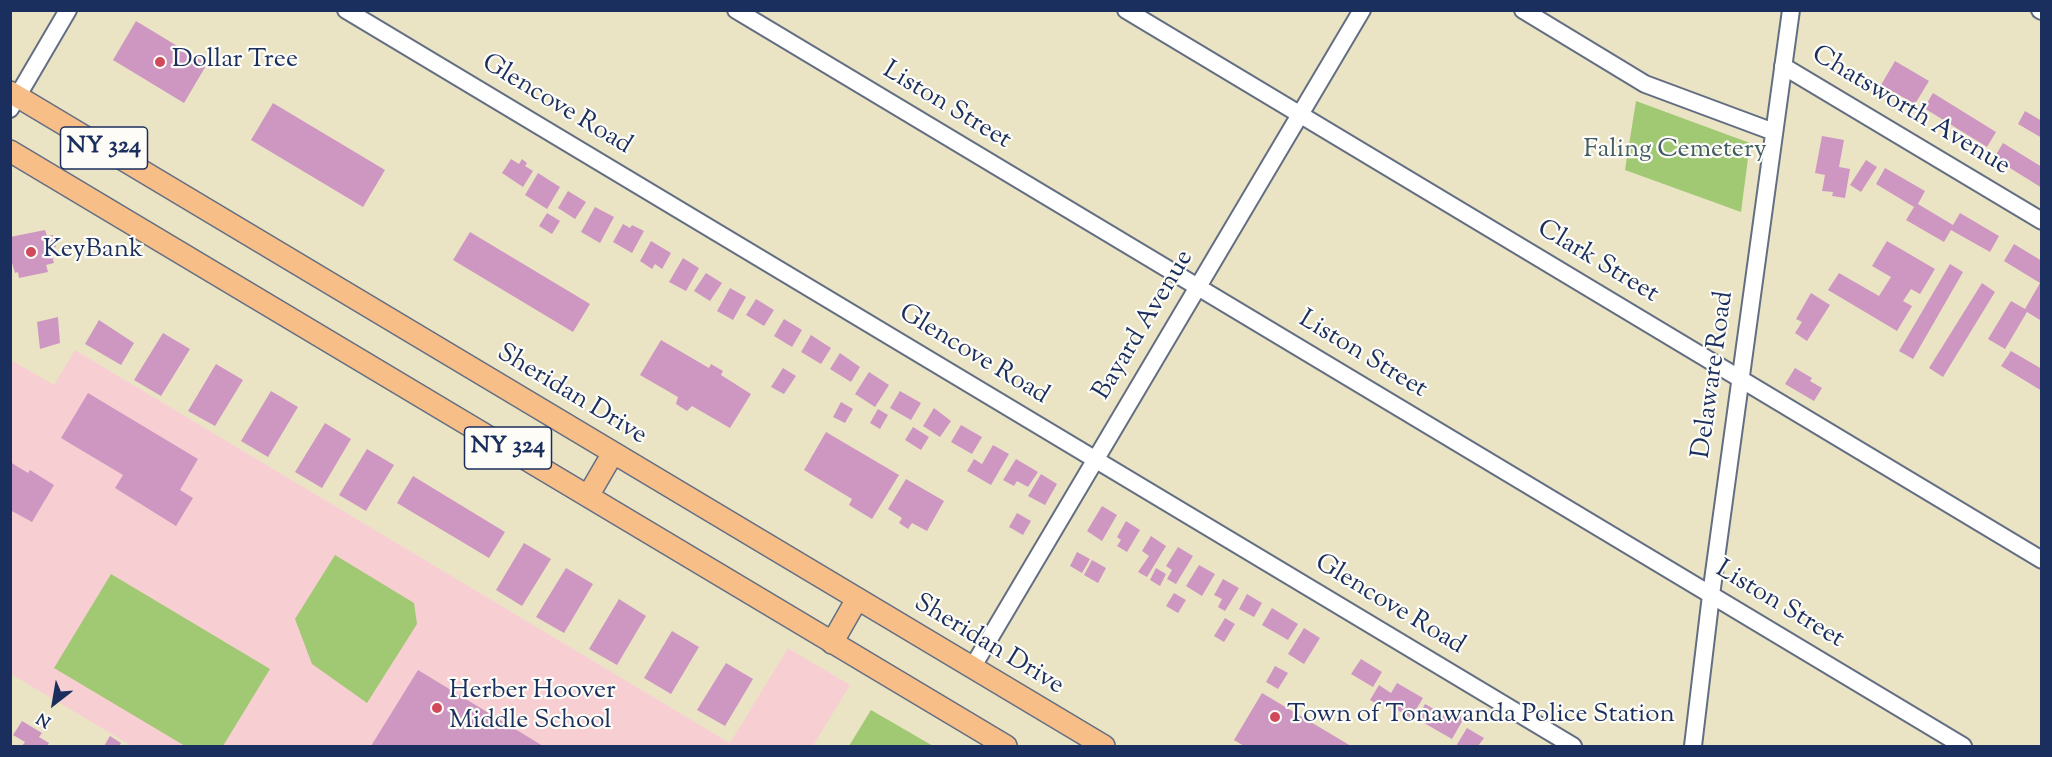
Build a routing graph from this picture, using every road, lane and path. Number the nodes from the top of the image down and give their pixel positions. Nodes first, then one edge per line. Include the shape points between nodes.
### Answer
1 (68, 10) edge
2 (346, 10) edge
3 (735, 10) edge
4 (1126, 10) edge
5 (1362, 10) edge
6 (1523, 10) edge
7 (1791, 10) edge
8 (1783, 66) junction
9 (13, 99) edge
10 (1301, 115) junction
11 (1774, 132) junction
12 (10, 151) edge
13 (2042, 220) edge
14 (1198, 287) junction
15 (1740, 379) junction
16 (613, 453) junction
17 (1095, 459) junction
18 (588, 496) junction
19 (2042, 560) edge
20 (1711, 595) junction
21 (857, 598) junction
22 (832, 643) junction
23 (972, 668) junction
24 (1006, 747) edge
25 (1104, 747) edge
26 (1573, 747) edge
27 (1693, 747) edge
28 (1963, 747) edge

1 - 9 street
2 - 17 street, Glencove Road
3 - 14 street, Liston Street
4 - 10 street, Clark Street
5 - 10 street, Bayard Avenue
6 - 11 street via 1645,84
7 - 8 street, Delaware Road
8 - 11 street, Delaware Road
8 - 13 street, Chatsworth Avenue
9 - 16 main road, Sheridan Drive / NY 324
10 - 14 street, Bayard Avenue
10 - 15 street, Clark Street
11 - 15 street, Delaware Road
12 - 18 main road, NY 324
14 - 17 street, Bayard Avenue
14 - 20 street, Liston Street
15 - 19 street, Clark Street
15 - 20 street, Delaware Road
16 - 18 main road
16 - 21 main road, Sheridan Drive / NY 324
17 - 23 street, Bayard Avenue
17 - 26 street, Glencove Road
18 - 22 main road, NY 324
20 - 27 street, Delaware Road
20 - 28 street, Liston Street
21 - 22 main road
21 - 23 main road, Sheridan Drive / NY 324
22 - 24 main road, NY 324
23 - 25 main road, Sheridan Drive / NY 324

